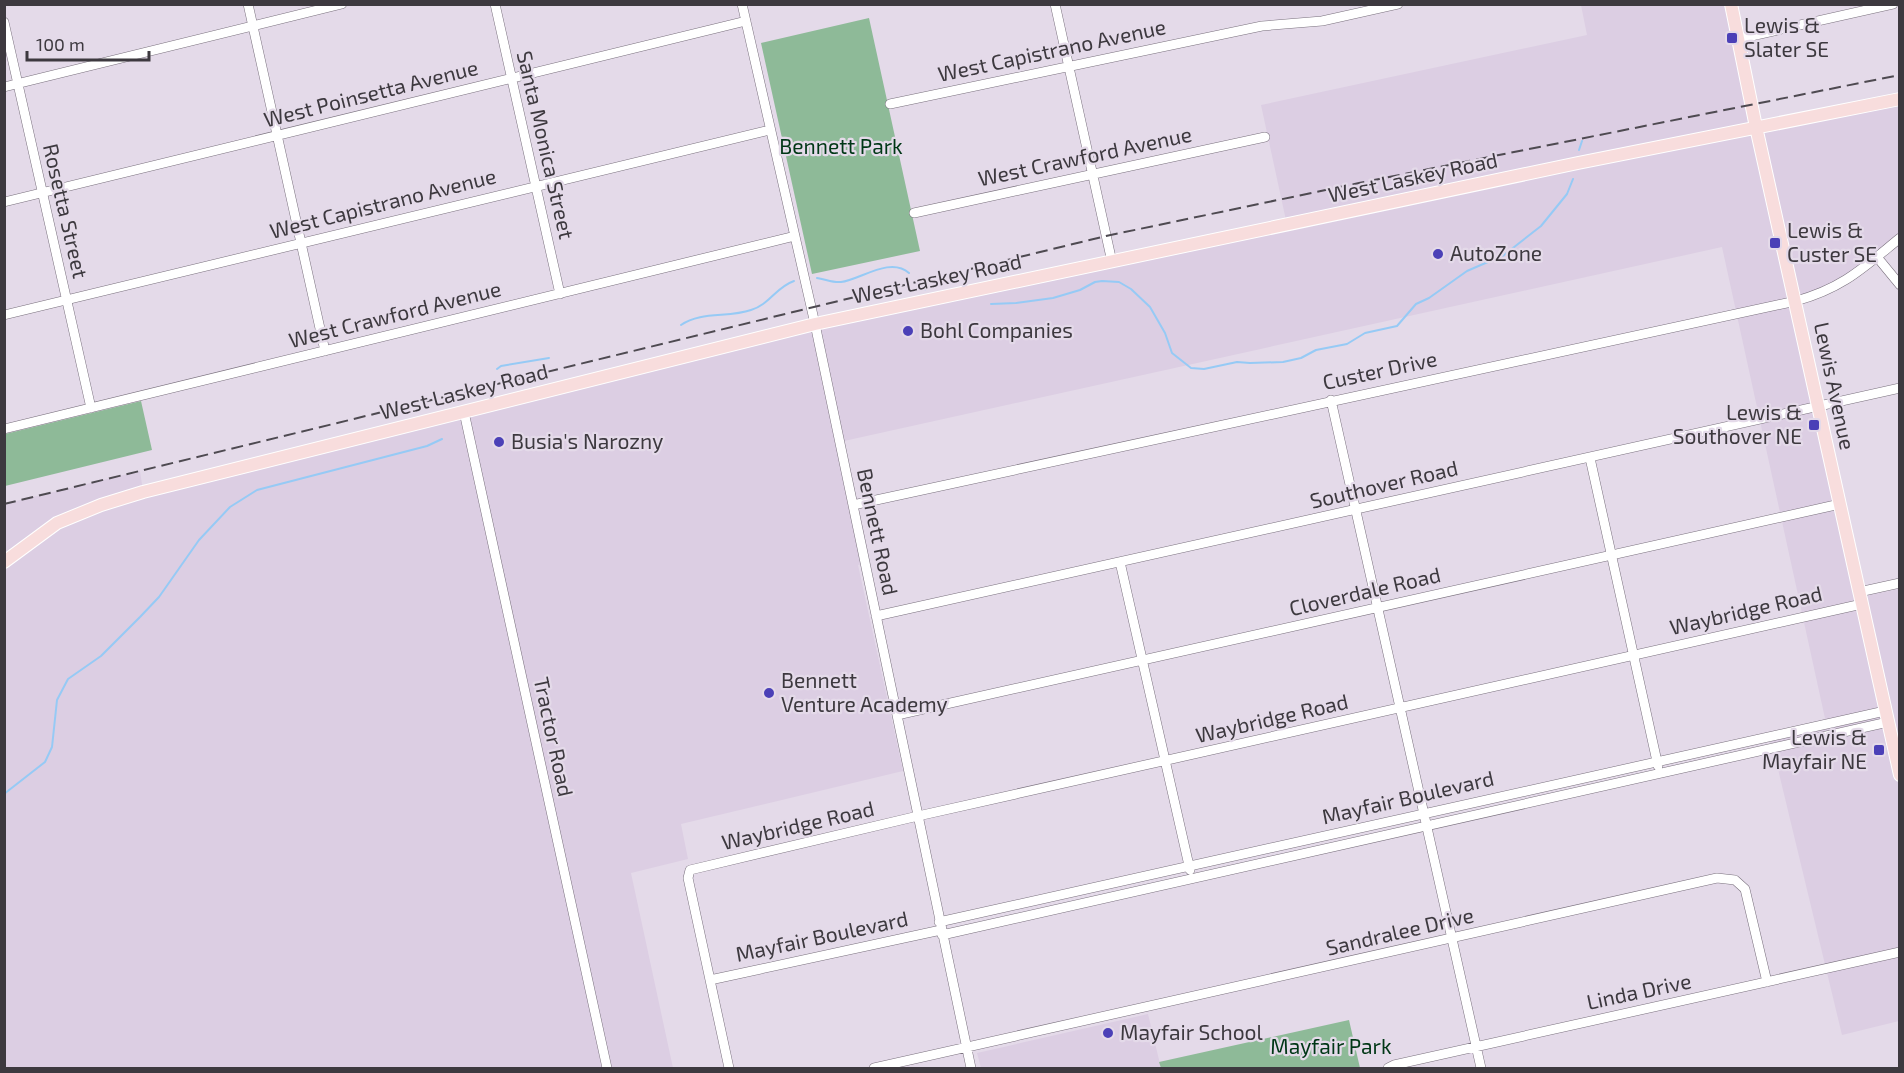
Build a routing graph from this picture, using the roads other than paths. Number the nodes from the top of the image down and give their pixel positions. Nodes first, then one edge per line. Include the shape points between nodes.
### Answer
1 (248, 4) edge
2 (342, 4) edge
3 (495, 4) edge
4 (742, 4) edge
5 (1054, 4) edge
6 (1398, 4) edge
7 (1731, 4) edge
8 (1893, 4) edge
9 (746, 21) junction
10 (4, 22) edge
11 (253, 26) junction
12 (1738, 39) junction
13 (1068, 66) junction
14 (512, 78) junction
15 (18, 83) junction
16 (4, 87) edge
17 (1899, 99) edge
18 (890, 104) dead end
19 (1756, 127) junction
20 (770, 130) junction
21 (277, 135) junction
22 (1264, 137) dead end
23 (1092, 174) junction
24 (535, 185) junction
25 (43, 193) junction
26 (4, 202) edge
27 (914, 213) dead end
28 (795, 236) junction
29 (1899, 238) edge
30 (301, 243) junction
31 (1876, 257) junction
32 (1112, 262) junction
33 (1899, 285) edge
34 (560, 294) junction
35 (67, 300) junction
36 (1796, 301) junction
37 (4, 315) edge
38 (815, 324) junction
39 (325, 351) junction
40 (1899, 388) edge
41 (1331, 400) junction
42 (1819, 405) junction
43 (91, 408) junction
44 (464, 412) junction
45 (4, 429) edge
46 (1590, 458) junction
47 (1840, 504) junction
48 (853, 505) junction
49 (1356, 510) junction
50 (1611, 555) junction
51 (4, 562) edge
52 (1120, 562) junction
53 (1899, 583) edge
54 (1861, 598) junction
55 (1378, 607) junction
56 (876, 616) junction
57 (1633, 655) junction
58 (1142, 660) junction
59 (1400, 708) junction
60 (897, 715) junction
61 (1887, 717) junction
62 (1657, 761) junction
63 (1165, 762) junction
64 (1660, 774) junction
65 (1899, 775) edge
66 (1424, 813) junction
67 (918, 816) junction
68 (1427, 826) junction
69 (1189, 867) junction
70 (1192, 879) junction
71 (941, 929) junction
72 (1452, 939) junction
73 (1899, 952) edge
74 (710, 980) junction
75 (1767, 982) junction
76 (1476, 1046) junction
77 (967, 1048) junction
78 (607, 1068) edge
79 (729, 1068) edge
80 (874, 1068) edge
81 (971, 1068) edge
82 (1388, 1068) edge
83 (1481, 1068) edge

1 - 11 street
2 - 11 street
3 - 14 street, Santa Monica Street
4 - 9 street, Bennett Road
5 - 13 street
6 - 13 street, West Capistrano Avenue via 1322,21 1262,26
7 - 12 main road, Lewis Avenue
8 - 12 street
9 - 14 street, West Poinsetta Avenue
9 - 20 street, Bennett Road
10 - 15 street, Rosetta Street
11 - 15 street
11 - 21 street
12 - 19 main road, Lewis Avenue
13 - 18 street, West Capistrano Avenue
13 - 23 street
14 - 21 street, West Poinsetta Avenue
14 - 24 street, Santa Monica Street
15 - 16 street
15 - 25 street, Rosetta Street
17 - 19 main road, West Laskey Road
19 - 32 main road, West Laskey Road
19 - 36 main road, Lewis Avenue
20 - 24 street, West Capistrano Avenue
20 - 28 street, Bennett Road
21 - 25 street, West Poinsetta Avenue
21 - 30 street
22 - 23 street, West Crawford Avenue
23 - 27 street, West Crawford Avenue
23 - 32 street
24 - 30 street, West Capistrano Avenue
24 - 34 street, Santa Monica Street
25 - 26 street, West Poinsetta Avenue
25 - 35 street, Rosetta Street
28 - 34 street, West Crawford Avenue
28 - 38 street, Bennett Road
29 - 31 street, Custer Drive
30 - 35 street, West Capistrano Avenue
30 - 39 street
31 - 33 street
31 - 36 street, Custer Drive via 1842,284
32 - 38 main road, West Laskey Road
34 - 39 street, West Crawford Avenue
35 - 37 street, West Capistrano Avenue
35 - 43 street, Rosetta Street
36 - 41 street, Custer Drive
36 - 42 main road, Lewis Avenue
38 - 44 main road, West Laskey Road
38 - 48 street, Bennett Road
39 - 43 street, West Crawford Avenue
40 - 42 street, Southover Road
41 - 48 street, Custer Drive
41 - 49 street
42 - 46 street, Southover Road
42 - 47 main road, Lewis Avenue
43 - 45 street, West Crawford Avenue
44 - 51 main road, West Laskey Road via 101,505 57,523
44 - 78 street, Tractor Road
46 - 49 street, Southover Road
46 - 50 street
47 - 50 street, Cloverdale Road
47 - 54 main road, Lewis Avenue
48 - 56 street, Bennett Road
49 - 52 street, Southover Road
49 - 55 street
50 - 55 street, Cloverdale Road
50 - 57 street
52 - 56 street, Southover Road
52 - 58 street
53 - 54 street, Waybridge Road
54 - 57 street, Waybridge Road
54 - 61 main road, Lewis Avenue
55 - 58 street, Cloverdale Road
55 - 59 street
56 - 60 street, Bennett Road
57 - 59 street, Waybridge Road
57 - 62 street
58 - 60 street, Cloverdale Road
58 - 63 street
59 - 63 street, Waybridge Road
59 - 66 street
60 - 67 street, Bennett Road
61 - 62 street, Mayfair Boulevard
61 - 64 street, Mayfair Boulevard
61 - 65 main road, Lewis Avenue
62 - 64 street
62 - 66 street, Mayfair Boulevard
63 - 67 street, Waybridge Road
63 - 69 street
64 - 68 street, Mayfair Boulevard
66 - 68 street
66 - 69 street, Mayfair Boulevard
67 - 71 street, Bennett Road
67 - 74 street, Waybridge Road via 690,870 688,878
68 - 70 street, Mayfair Boulevard
68 - 72 street
69 - 70 street
69 - 71 street, Mayfair Boulevard
70 - 71 street, Mayfair Boulevard
71 - 74 street, Mayfair Boulevard
71 - 77 street, Bennett Road
72 - 75 street, Sandralee Drive via 1717,878 1735,880 1745,889
72 - 76 street
72 - 77 street, Sandralee Drive
73 - 75 street, Linda Drive
74 - 79 street
75 - 76 street, Linda Drive
76 - 82 street, Linda Drive
76 - 83 street
77 - 80 street, Sandralee Drive
77 - 81 street, Bennett Road

